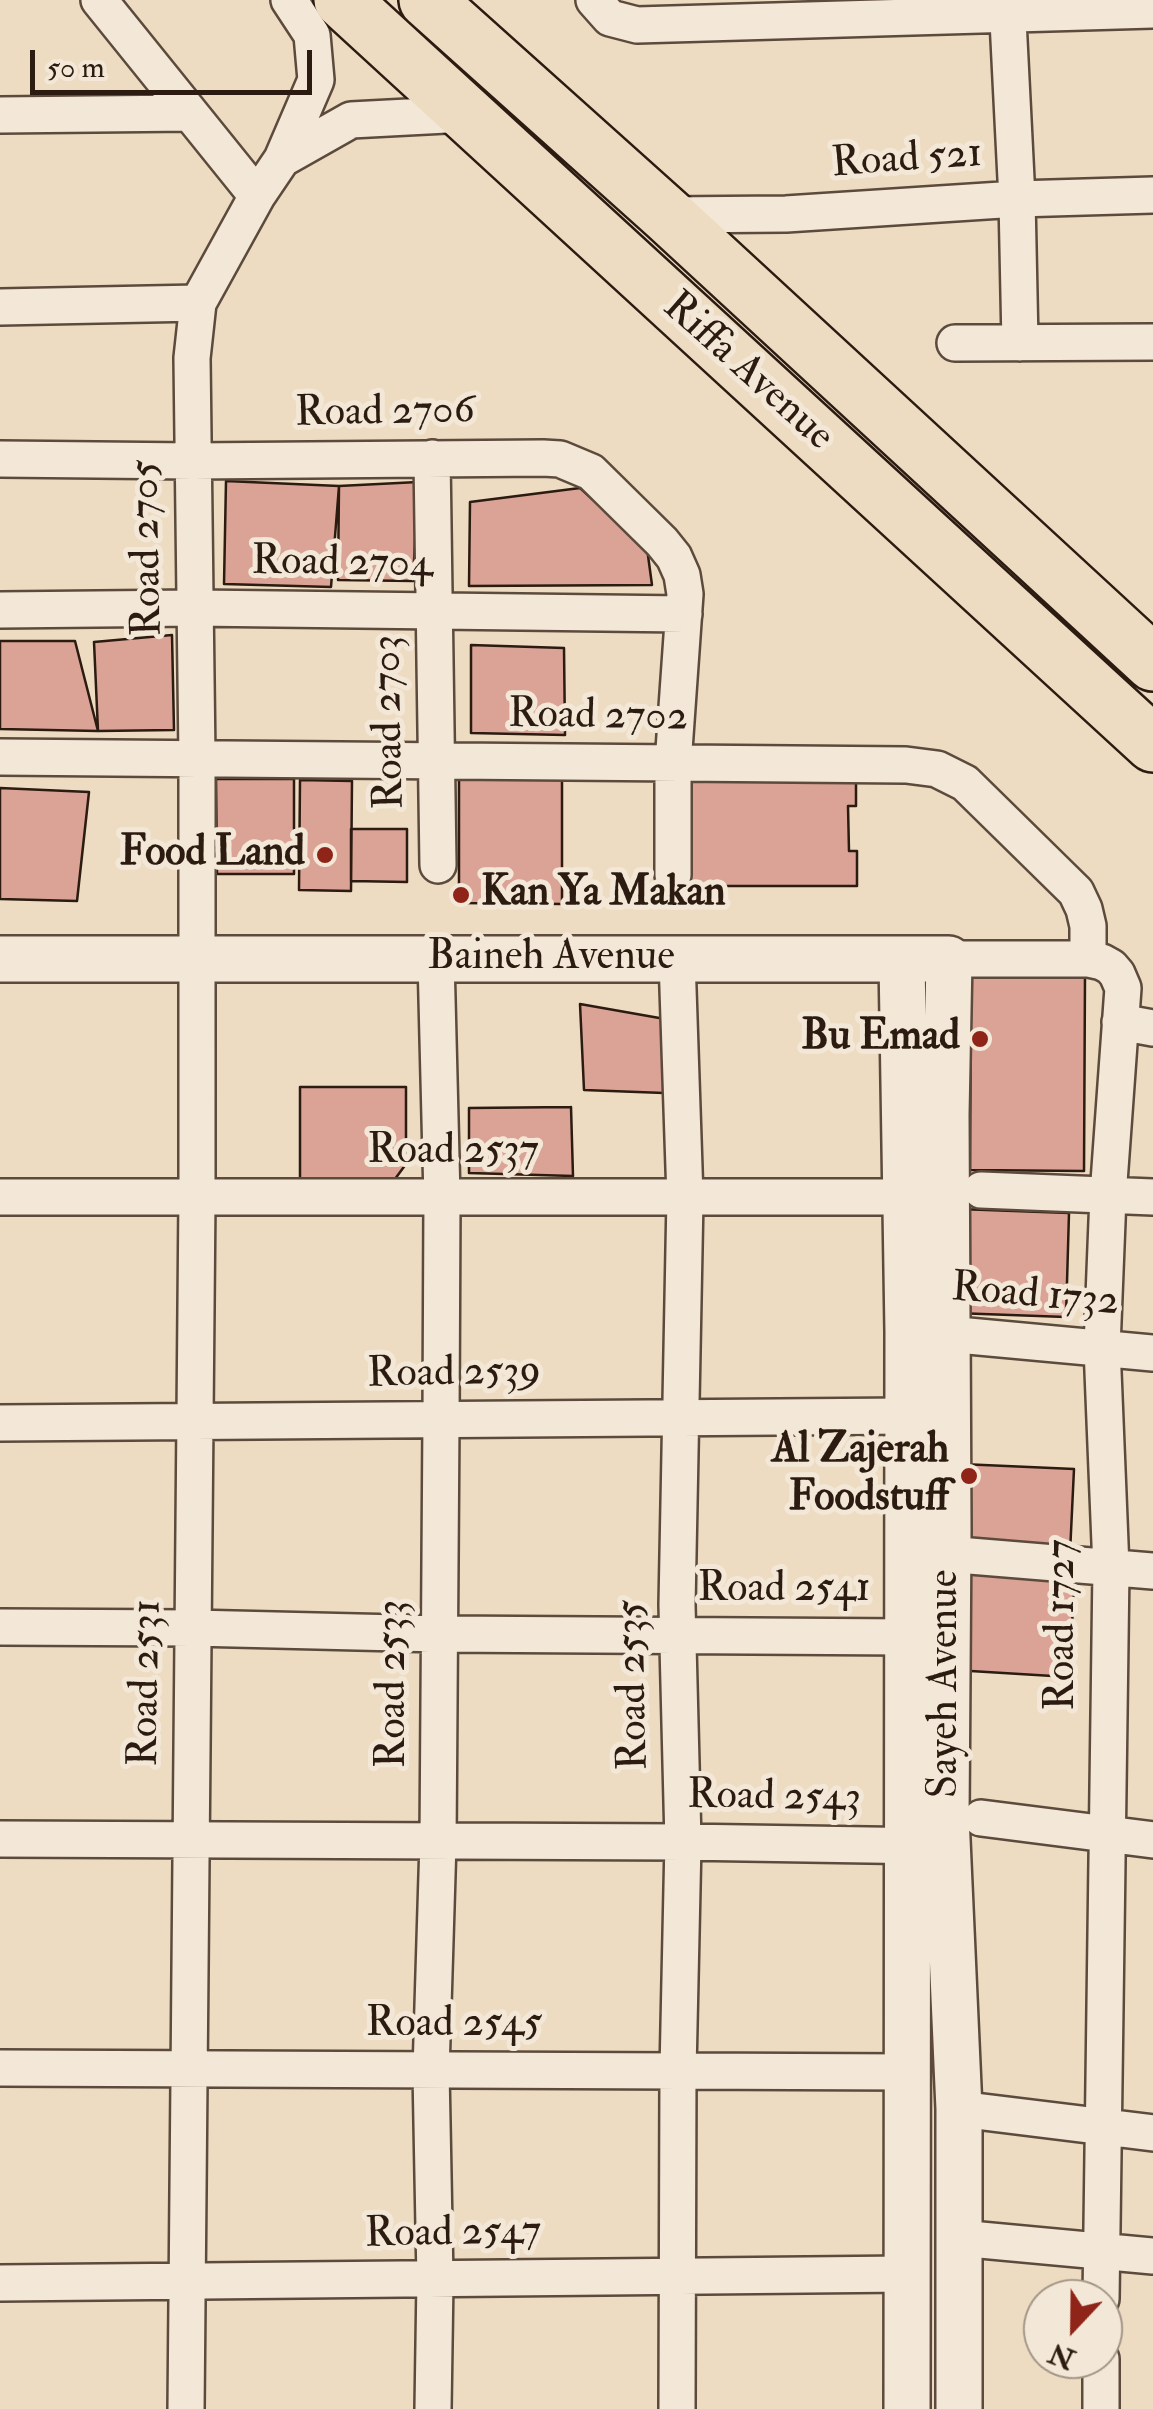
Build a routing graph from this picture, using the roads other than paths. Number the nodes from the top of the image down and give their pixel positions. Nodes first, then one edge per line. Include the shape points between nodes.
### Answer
1 (99, 0) edge
2 (289, 0) edge
3 (342, 0) edge
4 (594, 0) edge
5 (1007, 6) edge
6 (440, 7) edge
7 (866, 8) edge
8 (1153, 10) edge
9 (733, 11) edge
10 (190, 113) junction
11 (465, 114) junction
12 (0, 115) edge
13 (282, 159) junction
14 (257, 196) junction
15 (1153, 196) edge
16 (1017, 199) junction
17 (667, 215) junction
18 (198, 302) junction
19 (0, 307) edge
20 (1153, 342) edge
21 (955, 343) dead end
22 (1020, 343) junction
23 (0, 458) edge
24 (432, 458) junction
25 (193, 460) junction
26 (195, 608) junction
27 (0, 610) edge
28 (434, 611) junction
29 (684, 614) junction
30 (1153, 662) edge
31 (1153, 744) edge
32 (0, 757) edge
33 (197, 758) junction
34 (437, 760) junction
35 (673, 764) junction
36 (438, 865) dead end
37 (673, 875) dead end
38 (902, 958) junction
39 (949, 958) junction
40 (0, 959) edge
41 (196, 959) junction
42 (436, 959) junction
43 (677, 959) junction
44 (1095, 960) junction
45 (1136, 1025) edge
46 (981, 1190) dead end
47 (1108, 1196) junction
48 (0, 1197) edge
49 (197, 1197) junction
50 (907, 1197) junction
51 (1153, 1197) edge
52 (442, 1198) junction
53 (685, 1198) junction
54 (928, 1332) junction
55 (1102, 1346) junction
56 (1153, 1353) edge
57 (908, 1416) junction
58 (679, 1418) junction
59 (442, 1420) junction
60 (195, 1422) junction
61 (0, 1423) edge
62 (970, 1556) dead end
63 (1111, 1568) junction
64 (1153, 1571) edge
65 (0, 1628) edge
66 (193, 1628) junction
67 (440, 1634) junction
68 (678, 1636) junction
69 (908, 1637) junction
70 (1106, 1835) junction
71 (945, 1837) junction
72 (0, 1840) edge
73 (191, 1840) junction
74 (1153, 1840) edge
75 (438, 1842) junction
76 (683, 1842) junction
77 (0, 2068) edge
78 (189, 2070) junction
79 (431, 2070) junction
80 (678, 2071) junction
81 (908, 2072) junction
82 (960, 2109) junction
83 (1102, 2128) junction
84 (1153, 2134) edge
85 (959, 2238) junction
86 (1101, 2250) junction
87 (1153, 2256) edge
88 (908, 2274) junction
89 (677, 2277) junction
90 (1101, 2279) edge
91 (435, 2280) junction
92 (0, 2283) edge
93 (187, 2283) junction
94 (1101, 2379) edge
95 (186, 2409) edge
96 (433, 2409) edge
97 (677, 2409) edge
98 (907, 2409) edge
99 (959, 2409) edge
100 (1101, 2409) edge

1 - 10 street
2 - 13 street, Road 2705 via 312,35 316,80
3 - 11 main road, Riffa Avenue
4 - 9 street via 610,18 636,26
5 - 7 street
5 - 8 street
5 - 16 street
6 - 17 main road, Riffa Avenue
7 - 9 street
10 - 12 street
10 - 14 street
11 - 13 street, Road 2705 via 351,120
11 - 31 main road, Riffa Avenue
13 - 14 street, Road 2705
14 - 18 street, Road 2705
15 - 16 street, Road 521
16 - 17 street, Road 521
16 - 22 street
17 - 30 main road, Riffa Avenue
18 - 19 street
18 - 25 street, Road 2705
20 - 22 street
21 - 22 street
23 - 25 street, Road 2706
24 - 25 street, Road 2706
24 - 28 street, Road 2703
24 - 29 street, Road 2706 via 560,459 591,472 674,557
25 - 26 street, Road 2705
26 - 27 street, Road 2704
26 - 28 street, Road 2704
26 - 33 street, Road 2705
28 - 29 street, Road 2704
28 - 34 street, Road 2703
29 - 35 street, Road 2706
32 - 33 street, Road 2702
33 - 34 street, Road 2702
33 - 41 street, Road 2705
34 - 35 street, Road 2702
34 - 36 street, Road 2703
35 - 37 street, Road 2706
35 - 44 street, Road 2702 via 906,765 952,774 1076,892
38 - 39 street, Baineh Avenue
38 - 43 street, Baineh Avenue
38 - 50 street, Sayeh Avenue
39 - 44 street, Baineh Avenue
39 - 54 street, Sayeh Avenue via 946,1114
40 - 41 street, Baineh Avenue
41 - 42 street, Baineh Avenue
41 - 49 street, Road 2531
42 - 43 street, Baineh Avenue
42 - 52 street, Road 2533
43 - 53 street, Road 2535
44 - 45 street, Road 1727 via 1117,974
45 - 47 street, Road 1727
46 - 47 street
47 - 51 street
47 - 55 street, Road 1727
48 - 49 street, Road 2537
49 - 52 street, Road 2537
49 - 60 street, Road 2531
50 - 53 street, Road 2537
50 - 54 street, Sayeh Avenue
52 - 53 street, Road 2537
52 - 59 street, Road 2533
53 - 58 street, Road 2535
54 - 55 street, Road 1732
54 - 57 street, Sayeh Avenue
54 - 71 street, Sayeh Avenue
55 - 56 street, Road 1732
55 - 63 street, Road 1727
57 - 58 street, Road 2539
57 - 69 street, Sayeh Avenue
58 - 59 street, Road 2539
58 - 68 street, Road 2535
59 - 60 street, Road 2539
59 - 67 street, Road 2533
60 - 61 street, Road 2539
60 - 66 street, Road 2531
62 - 63 street
63 - 64 street
63 - 70 street, Road 1727
65 - 66 street, Road 2541
66 - 67 street, Road 2541
66 - 73 street, Road 2531
67 - 68 street, Road 2541
67 - 75 street, Road 2533
68 - 69 street, Road 2541
68 - 76 street, Road 2535
69 - 71 street, Sayeh Avenue
70 - 71 street, Road 2543
70 - 74 street, Road 2543
70 - 83 street, Road 1727
71 - 76 street, Road 2543
71 - 81 street, Sayeh Avenue
71 - 82 street, Sayeh Avenue
72 - 73 street, Road 2543
73 - 75 street, Road 2543
73 - 78 street, Road 2531
75 - 76 street, Road 2543
75 - 79 street, Road 2533
76 - 80 street, Road 2535
77 - 78 street, Road 2545
78 - 79 street, Road 2545
78 - 93 street, Road 2531
79 - 80 street, Road 2545
79 - 91 street, Road 2533
80 - 81 street, Road 2545
80 - 89 street, Road 2535
81 - 88 street, Sayeh Avenue
82 - 83 street
82 - 85 street, Sayeh Avenue
83 - 84 street
83 - 86 street, Road 1727
85 - 86 street
85 - 99 street, Sayeh Avenue
86 - 87 street
86 - 90 street, Road 1727
88 - 89 street, Road 2547
88 - 98 street, Sayeh Avenue
89 - 91 street, Road 2547
89 - 97 street, Road 2535
91 - 93 street, Road 2547
91 - 96 street, Road 2533
92 - 93 street, Road 2547
93 - 95 street, Road 2531
94 - 100 street

